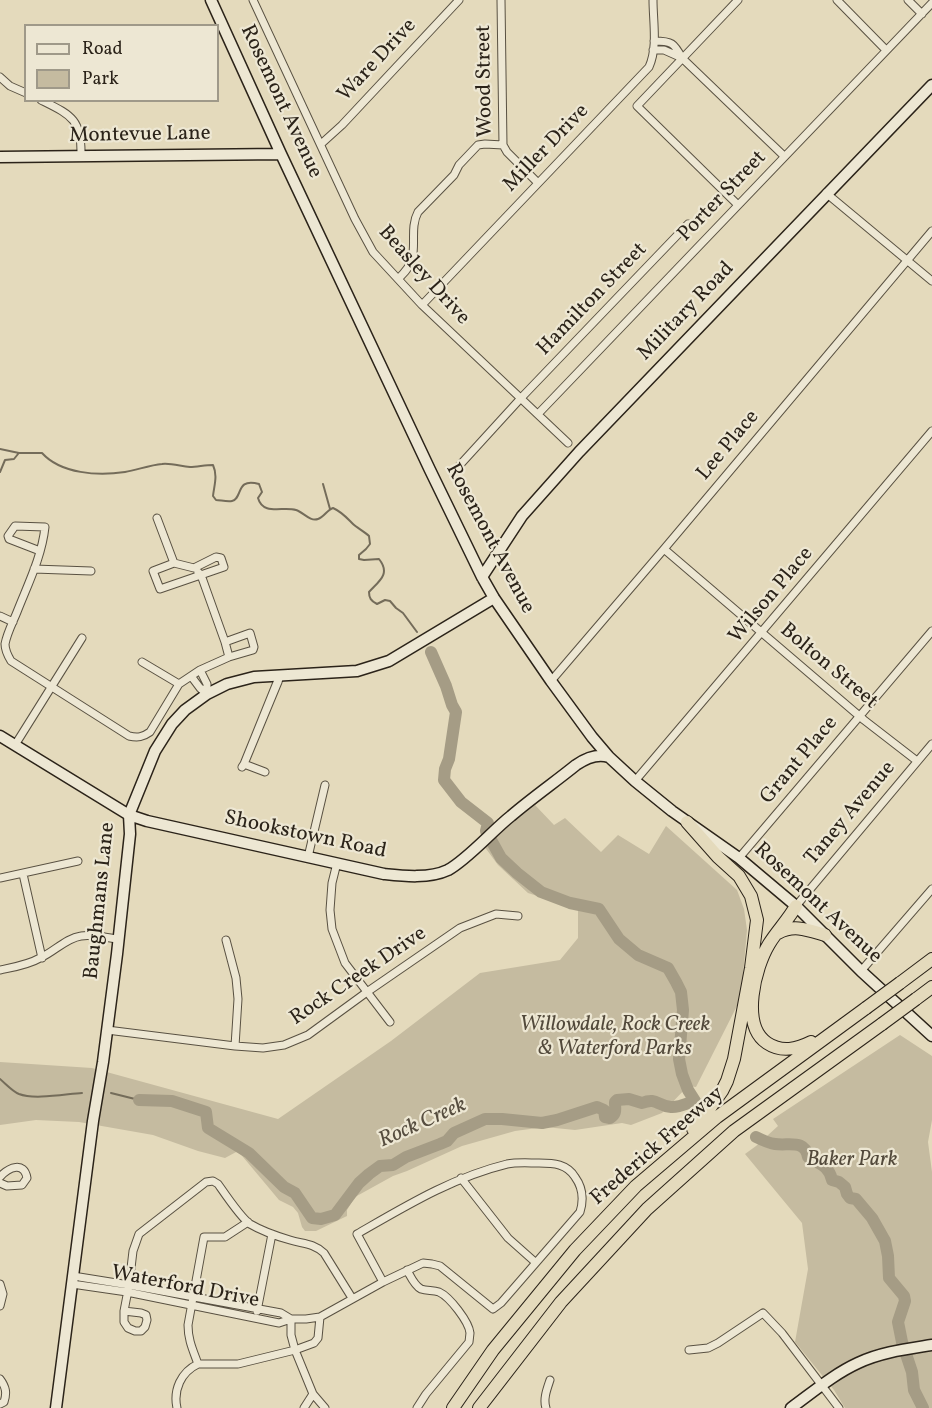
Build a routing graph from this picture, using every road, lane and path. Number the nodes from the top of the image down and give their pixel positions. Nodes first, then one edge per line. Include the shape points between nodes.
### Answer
1 (211, 0) edge
2 (253, 0) edge
3 (459, 0) edge
4 (501, 0) edge
5 (653, 0) edge
6 (738, 0) edge
7 (837, 0) edge
8 (908, 0) edge
9 (932, 3) edge
10 (922, 14) junction
11 (654, 41) junction
12 (653, 50) junction
13 (886, 50) junction
14 (682, 58) junction
15 (0, 77) edge
16 (932, 85) edge
17 (24, 92) edge
18 (45, 102) edge
19 (321, 144) junction
20 (503, 145) junction
21 (281, 153) junction
22 (81, 156) junction
23 (784, 156) junction
24 (0, 157) edge
25 (538, 183) junction
26 (826, 194) junction
27 (738, 205) junction
28 (688, 224) dead end
29 (932, 231) edge
30 (907, 261) junction
31 (398, 279) junction
32 (932, 281) edge
33 (422, 305) junction
34 (521, 398) junction
35 (538, 414) junction
36 (932, 431) edge
37 (568, 442) dead end
38 (458, 467) dead end
39 (157, 518) dead end
40 (664, 549) junction
41 (40, 551) junction
42 (174, 563) junction
43 (194, 568) junction
44 (34, 569) junction
45 (91, 571) dead end
46 (201, 575) junction
47 (483, 577) junction
48 (494, 598) junction
49 (0, 616) edge
50 (13, 622) junction
51 (932, 631) edge
52 (762, 632) junction
53 (82, 639) dead end
54 (225, 642) junction
55 (229, 657) junction
56 (142, 662) dead end
57 (200, 670) junction
58 (191, 675) junction
59 (279, 678) junction
60 (551, 681) junction
61 (179, 684) junction
62 (51, 687) junction
63 (207, 694) junction
64 (860, 716) junction
65 (0, 736) edge
66 (592, 737) junction
67 (932, 744) edge
68 (15, 745) junction
69 (609, 756) junction
70 (586, 758) junction
71 (917, 761) junction
72 (265, 772) dead end
73 (635, 781) junction
74 (325, 785) dead end
75 (129, 815) junction
76 (687, 822) junction
77 (308, 857) junction
78 (739, 858) junction
79 (78, 861) dead end
80 (337, 863) junction
81 (23, 874) junction
82 (0, 878) edge
83 (932, 889) edge
84 (796, 906) junction
85 (518, 916) dead end
86 (774, 935) junction
87 (825, 935) junction
88 (118, 939) junction
89 (226, 940) dead end
90 (42, 958) junction
91 (932, 959) edge
92 (751, 968) junction
93 (0, 970) edge
94 (861, 971) junction
95 (932, 987) edge
96 (367, 992) junction
97 (851, 1019) junction
98 (390, 1022) dead end
99 (107, 1030) junction
100 (932, 1036) edge
101 (235, 1046) junction
102 (0, 1177) edge
103 (461, 1178) junction
104 (0, 1183) edge
105 (636, 1186) junction
106 (248, 1222) junction
107 (272, 1234) junction
108 (536, 1262) junction
109 (407, 1270) junction
110 (73, 1280) junction
111 (383, 1282) junction
112 (0, 1284) edge
113 (128, 1288) junction
114 (352, 1298) junction
115 (192, 1300) junction
116 (0, 1306) edge
117 (257, 1309) junction
118 (124, 1311) dead end
119 (320, 1317) junction
120 (256, 1318) junction
121 (291, 1319) junction
122 (932, 1345) edge
123 (295, 1350) junction
124 (689, 1350) dead end
125 (198, 1364) junction
126 (0, 1379) edge
127 (550, 1380) dead end
128 (821, 1386) junction
129 (313, 1394) junction
130 (0, 1404) edge
131 (56, 1408) edge
132 (177, 1408) edge
133 (304, 1408) edge
134 (325, 1408) edge
135 (417, 1408) edge
136 (453, 1408) edge
137 (479, 1408) edge
138 (546, 1408) edge
139 (791, 1408) edge
140 (838, 1408) edge

1 - 21 main road, Rosemont Avenue
2 - 19 street, Beasley Drive
3 - 19 street, Ware Drive
4 - 20 street, Wood Street
5 - 11 street, Miller Drive
6 - 14 street
7 - 13 street
8 - 10 street
9 - 10 street, Porter Street
10 - 13 street, Porter Street
11 - 12 street, Miller Drive
11 - 14 street via 671,43
12 - 14 street
12 - 25 street, Miller Drive via 649,67
13 - 23 street, Porter Street
14 - 23 street
14 - 27 street via 637,106
15 - 17 street
16 - 26 main road, Military Road
18 - 22 street via 72,117 79,130
19 - 31 street, Beasley Drive via 362,234
20 - 25 street, Wood Street
20 - 31 street via 478,145 418,212 412,261
21 - 22 main road, Montevue Lane
21 - 47 main road, Rosemont Avenue
22 - 24 main road, Montevue Lane
23 - 27 street, Porter Street
25 - 33 street, Miller Drive
26 - 30 street
26 - 47 main road, Military Road via 529,507
27 - 35 street, Porter Street
28 - 34 street, Hamilton Street
29 - 30 street, Lee Place
30 - 32 street
30 - 40 street, Lee Place
31 - 33 street, Beasley Drive
33 - 34 street, Beasley Drive
34 - 35 street, Beasley Drive
34 - 38 street, Hamilton Street
35 - 37 street, Beasley Drive
36 - 52 street, Wilson Place
39 - 42 street
40 - 52 street, Bolton Street
40 - 60 street, Lee Place
41 - 41 street via 45,527 15,526 9,539
41 - 44 street
42 - 43 street
42 - 46 street via 153,571 160,589
43 - 46 street
43 - 46 street via 221,558 224,567
44 - 45 street
44 - 50 street
46 - 54 street
47 - 48 main road, Rosemont Avenue
48 - 59 main road, Baughmans Lane via 388,661 357,671
48 - 60 main road, Rosemont Avenue
49 - 50 street
50 - 62 street via 5,644 7,655
51 - 64 street, Grant Place
52 - 64 street, Bolton Street
52 - 73 street, Wilson Place
53 - 62 street
54 - 55 street
54 - 55 street via 250,633 254,647
55 - 57 street
56 - 61 street
57 - 58 street
57 - 63 street
58 - 61 street
58 - 63 street
59 - 63 main road, Baughmans Lane via 254,677
59 - 72 street via 243,766
60 - 66 main road, Rosemont Avenue
61 - 62 street via 150,732 138,737 129,736
62 - 68 street
63 - 75 main road, Baughmans Lane via 185,710 166,733
64 - 71 street, Bolton Street
64 - 78 street, Grant Place
65 - 68 main road, Shookstown Road
66 - 69 main road, Rosemont Avenue
66 - 70 main road
67 - 71 street, Taney Avenue
68 - 75 main road, Shookstown Road
69 - 70 main road
69 - 73 main road, Rosemont Avenue
70 - 80 main road, Shookstown Road via 446,871 400,876
71 - 84 street, Taney Avenue
73 - 76 main road, Rosemont Avenue
74 - 77 street
75 - 77 main road, Shookstown Road
75 - 88 main road, Baughmans Lane
76 - 78 main road, Rosemont Avenue
76 - 92 highway via 739,876 752,896 757,920
77 - 80 main road, Shookstown Road
78 - 84 main road, Rosemont Avenue
79 - 81 street
80 - 96 street via 330,910 332,929 345,963
81 - 82 street
81 - 90 street
83 - 94 street
84 - 86 highway
84 - 87 main road, Rosemont Avenue
84 - 92 highway via 770,930
85 - 96 street, Rock Creek Drive via 496,914 460,928
86 - 87 highway via 796,927
86 - 97 highway via 761,961 753,997 756,1028 766,1043 786,1050 797,1049
87 - 94 main road, Rosemont Avenue
88 - 90 street via 80,936
88 - 99 main road, Baughmans Lane
89 - 101 street via 238,999
90 - 93 street
91 - 97 highway, Frederick Freeway, bridge
92 - 105 highway via 734,1059 722,1091 690,1133
94 - 100 main road, Rosemont Avenue
95 - 137 highway, Frederick Freeway, bridge via 734,1131 647,1209 561,1302
96 - 98 street
96 - 101 street, Rock Creek Drive via 308,1035 284,1045
97 - 105 highway, Frederick Freeway via 717,1117
99 - 101 street, Rock Creek Drive
99 - 110 main road, Baughmans Lane
102 - 104 street via 14,1167 22,1167 27,1178 22,1185
103 - 108 street via 508,1238
103 - 108 street, Waterford Drive via 509,1163 548,1163 571,1170 583,1193 580,1212
103 - 111 street, Waterford Drive via 357,1234
105 - 136 highway, Frederick Freeway via 567,1259 493,1350
106 - 107 street
106 - 113 street via 218,1184 206,1182 139,1234
106 - 115 street via 225,1237 204,1237
107 - 114 street via 318,1247
107 - 117 street
108 - 109 street, Waterford Drive via 493,1309 440,1266 423,1263
109 - 111 street, Waterford Drive
109 - 135 street via 414,1284 443,1294 453,1302 470,1333 469,1342
110 - 113 street, Waterford Drive
110 - 131 main road, Baughmans Lane
111 - 114 street, Waterford Drive
112 - 116 street
113 - 115 street, Waterford Drive
113 - 118 street
114 - 119 street, Waterford Drive
115 - 117 street, Waterford Drive
115 - 120 street, Waterford Drive
115 - 125 street via 188,1336
117 - 120 street
117 - 121 street, Waterford Drive
119 - 121 street, Waterford Drive
119 - 123 street via 318,1338
120 - 121 street, Waterford Drive via 279,1323
121 - 123 street
122 - 128 main road via 859,1362
123 - 125 street via 238,1364
123 - 129 street
124 - 128 street via 718,1343 763,1313
125 - 132 street via 176,1389
126 - 130 street via 6,1395
127 - 138 street
128 - 139 main road
128 - 140 street
129 - 133 street
129 - 134 street

